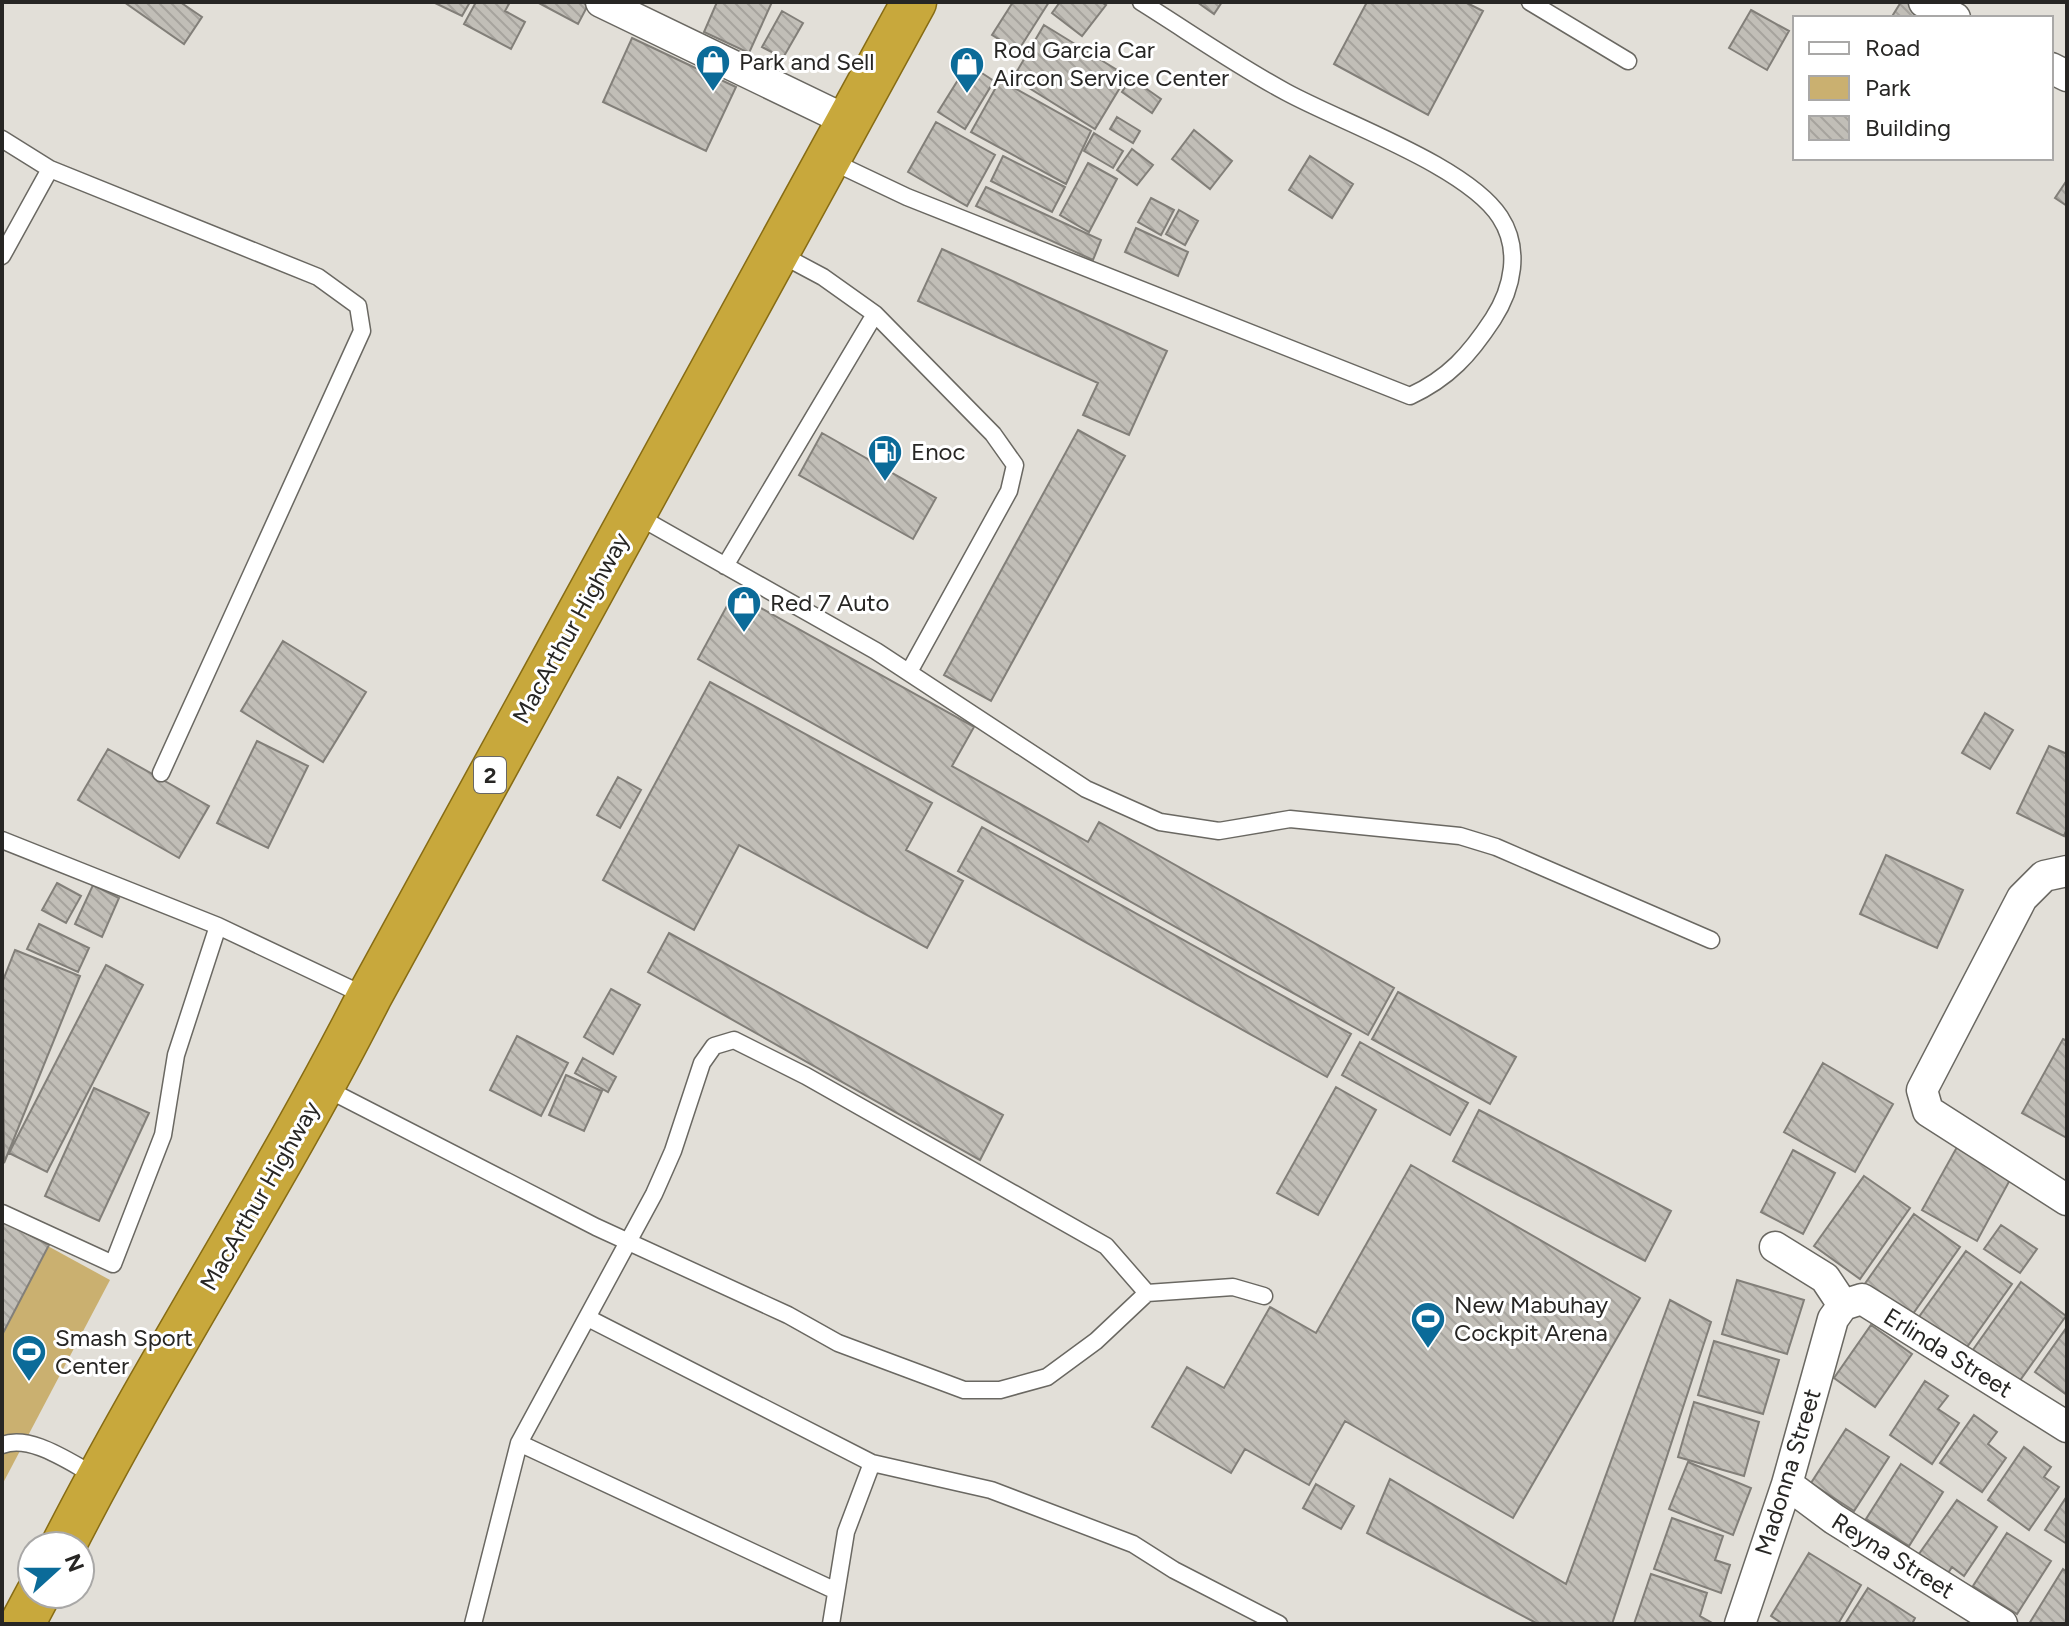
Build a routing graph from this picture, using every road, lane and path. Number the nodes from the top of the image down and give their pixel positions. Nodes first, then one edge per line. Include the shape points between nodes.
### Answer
1 (601, 2) edge
2 (914, 2) edge
3 (1141, 2) edge
4 (1530, 2) edge
5 (1924, 2) edge
6 (1951, 16) edge
7 (1628, 61) dead end
8 (850, 122) junction
9 (2, 139) edge
10 (828, 159) junction
11 (50, 169) junction
12 (778, 253) junction
13 (2, 256) edge
14 (875, 314) junction
15 (633, 513) junction
16 (725, 566) junction
17 (909, 672) junction
18 (161, 773) dead end
19 (2, 840) edge
20 (2067, 871) edge
21 (218, 926) junction
22 (1711, 940) dead end
23 (369, 997) junction
24 (323, 1087) junction
25 (2067, 1200) edge
26 (2, 1213) edge
27 (629, 1242) junction
28 (1775, 1247) dead end
29 (1147, 1293) junction
30 (1264, 1296) dead end
31 (1838, 1312) junction
32 (588, 1318) junction
33 (2067, 1427) edge
34 (519, 1443) junction
35 (2, 1445) edge
36 (872, 1463) junction
37 (98, 1477) junction
38 (1787, 1484) junction
39 (71, 1530) edge
40 (836, 1591) junction
41 (473, 1624) edge
42 (831, 1624) edge
43 (1279, 1624) edge
44 (1740, 1624) edge
45 (2002, 1624) edge

1 - 8 street
2 - 8 highway, MacArthur Highway / 2
3 - 10 lane via 1285,91 1465,180 1499,216 1515,248 1505,301 1470,354 1439,382 1410,396 907,197
4 - 7 lane
5 - 6 street
8 - 10 highway, MacArthur Highway / 2
9 - 11 lane
10 - 12 highway, MacArthur Highway / 2
11 - 13 lane
11 - 18 lane via 318,277 358,306 362,331
12 - 14 lane
12 - 15 highway, MacArthur Highway / 2
14 - 16 lane
14 - 17 lane via 993,434 1015,465 1009,491
15 - 16 lane
15 - 23 highway, MacArthur Highway / 2
16 - 17 lane
17 - 22 lane via 1086,789 1160,822 1219,831 1290,819 1460,836
19 - 21 lane
20 - 25 street via 2044,876 2022,898 1922,1090 1928,1111
21 - 23 lane
21 - 26 lane via 176,1055 163,1135 113,1264
23 - 24 highway, MacArthur Highway / 2
24 - 27 lane
24 - 37 highway, MacArthur Highway / 2
27 - 29 lane via 877,1360 980,1392 1047,1377
27 - 29 lane via 673,1151 702,1063 714,1046 734,1040 1106,1246
27 - 32 lane
28 - 31 street via 1825,1278
29 - 30 lane via 1233,1287
31 - 33 street, Erlinda Street via 1862,1299
31 - 38 street, Madonna Street
32 - 34 lane
32 - 36 lane
34 - 40 lane
34 - 41 lane
35 - 37 lane via 32,1445
36 - 40 lane via 846,1532
36 - 43 lane via 991,1490 1133,1544
37 - 39 highway, MacArthur Highway / 2
38 - 44 street, Madonna Street
38 - 45 street, Reyna Street
40 - 42 lane

